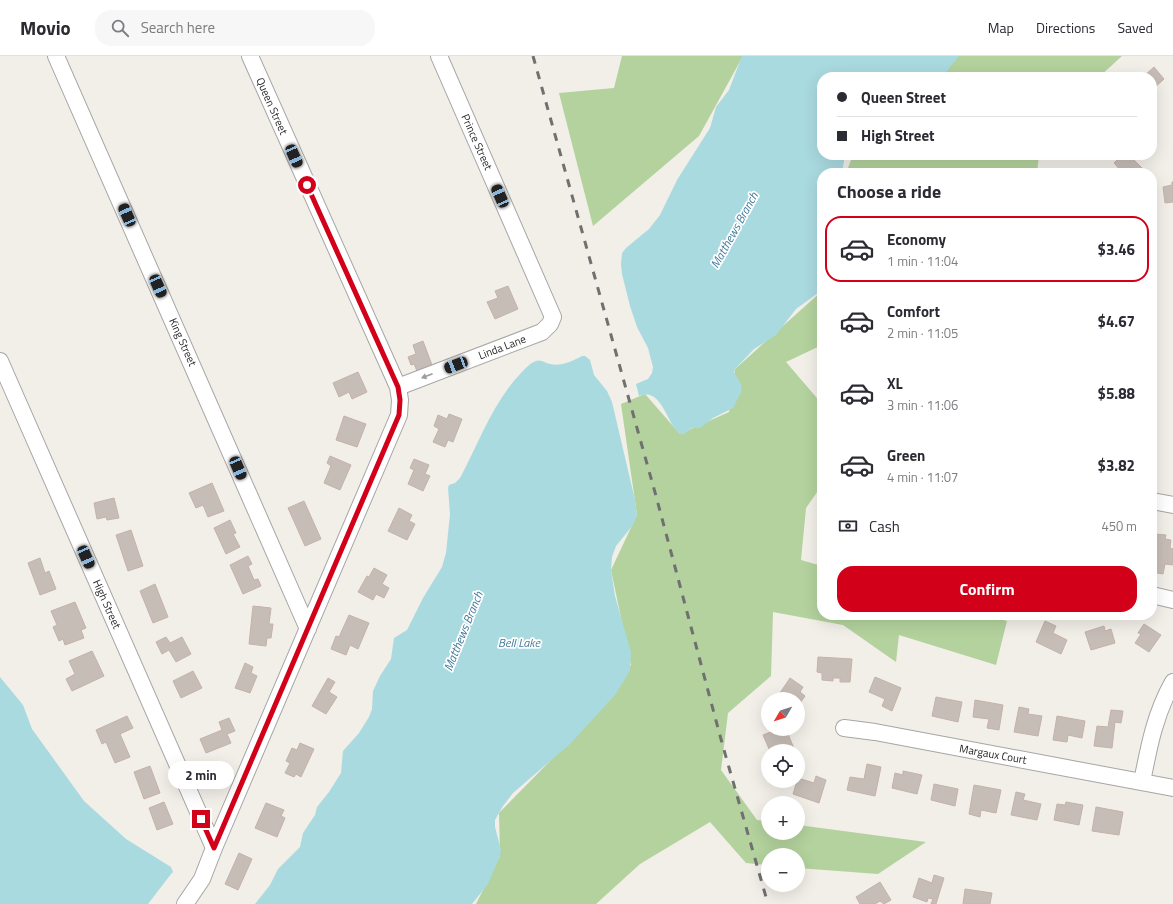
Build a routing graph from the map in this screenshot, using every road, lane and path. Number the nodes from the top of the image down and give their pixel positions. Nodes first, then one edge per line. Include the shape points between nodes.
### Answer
1 (56, 56) edge
2 (250, 56) edge
3 (439, 56) edge
4 (553, 317) joint
5 (0, 361) edge
6 (398, 387) junction
7 (1157, 502) edge
8 (1173, 505) edge
9 (1157, 596) edge
10 (1173, 600) edge
11 (308, 629) junction
12 (1173, 682) edge
13 (844, 728) dead end
14 (1142, 782) junction
15 (1173, 788) edge
16 (214, 848) junction
17 (185, 904) edge

1 - 11 street, King Street
2 - 6 street, Queen Street
3 - 4 street, Prince Street
4 -> 6 street, Linda Lane via 542,332
5 - 16 street, High Street
6 - 11 street, Queen Street via 399,415
7 - 8 street
9 - 10 street
11 - 16 street, Queen Street
12 - 14 street via 1165,695 1152,731
13 - 14 street, Margaux Court
14 - 15 street, Margaux Court
16 - 17 street, Queen Street via 202,879

